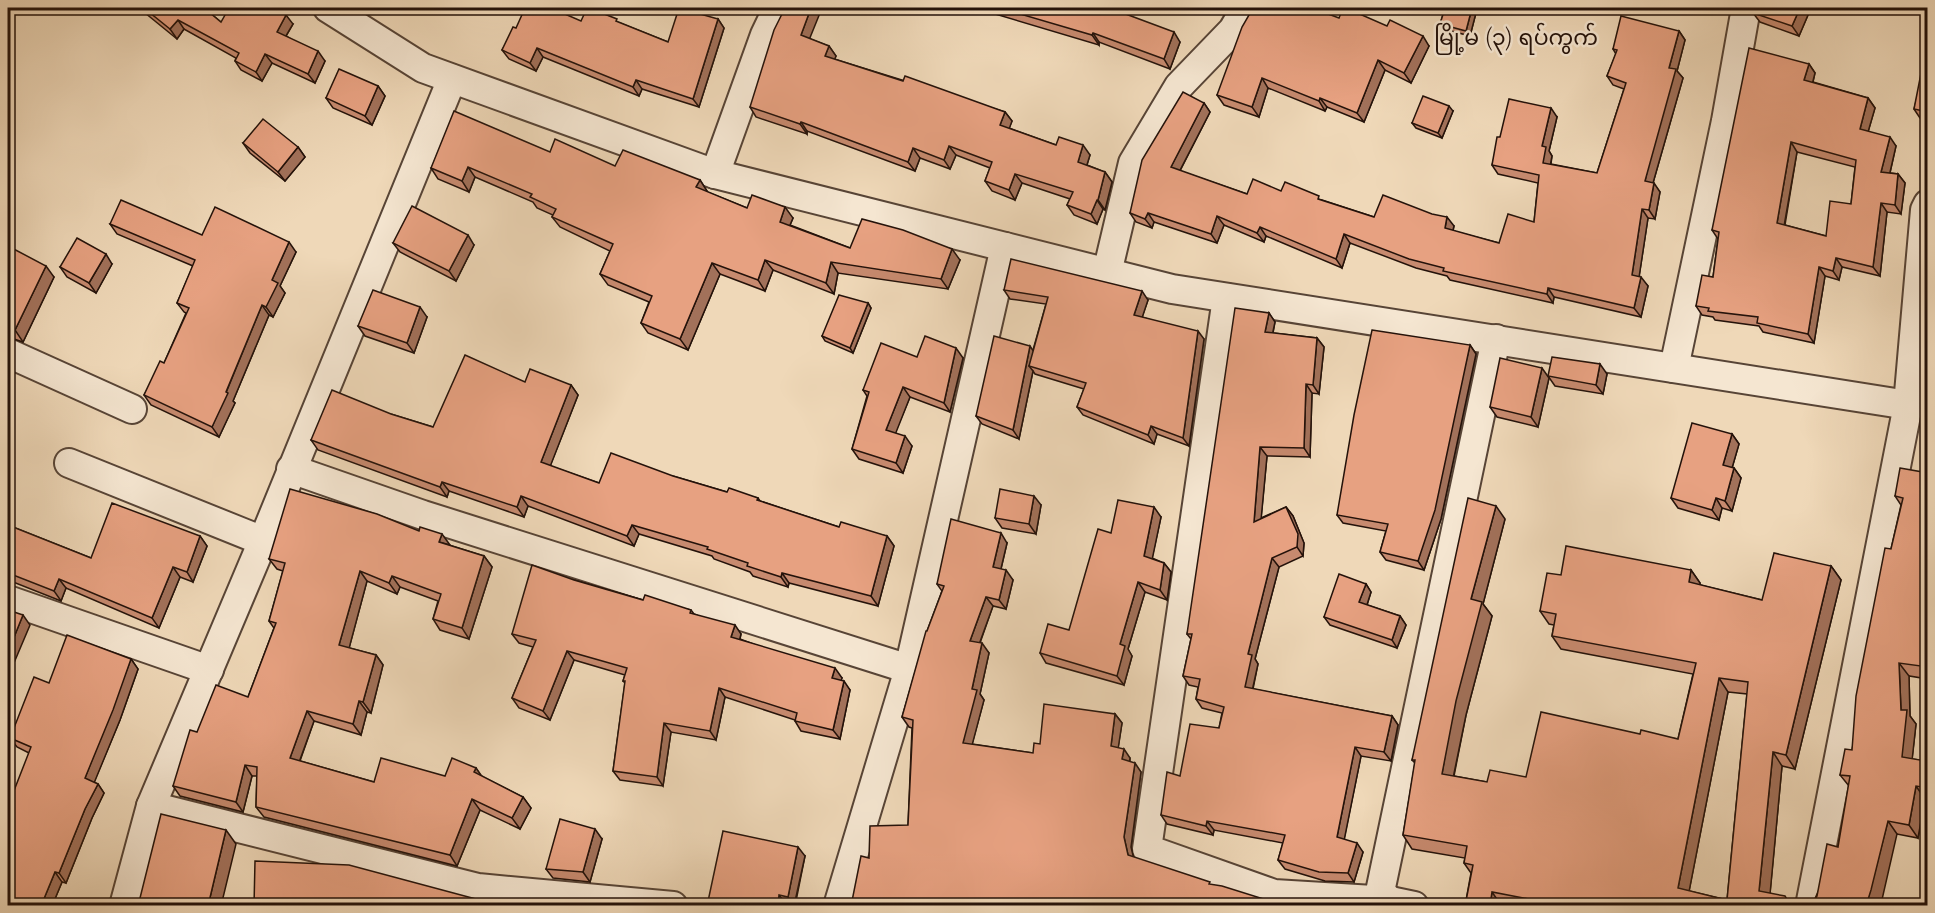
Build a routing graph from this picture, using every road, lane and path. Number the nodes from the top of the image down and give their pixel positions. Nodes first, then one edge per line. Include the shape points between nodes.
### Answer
1 (778, 8) edge
2 (1246, 8) edge
3 (1746, 8) edge
4 (344, 12) edge
5 (452, 79) junction
6 (715, 174) junction
7 (1928, 204) edge
8 (1005, 247) junction
9 (1107, 273) junction
10 (1227, 298) junction
11 (1496, 339) junction
12 (8, 352) edge
13 (1674, 368) junction
14 (1908, 405) junction
15 (132, 409) dead end
16 (69, 463) dead end
17 (291, 469) junction
18 (262, 541) junction
19 (8, 600) edge
20 (909, 669) junction
21 (209, 670) junction
22 (151, 806) junction
23 (1397, 904) edge
24 (123, 906) edge
25 (673, 906) edge
26 (838, 906) edge
27 (1810, 906) edge

1 - 6 street
2 - 9 street via 1233,30 1179,86 1133,162
3 - 13 street
4 - 5 street via 423,68
5 - 6 street
5 - 17 street
6 - 8 street
7 - 14 street
8 - 9 street
8 - 20 street
9 - 10 street
10 - 11 street
10 - 23 street via 1147,849 1274,894
11 - 13 street
11 - 23 street via 1380,892
12 - 15 street
13 - 14 street
14 - 27 street
16 - 18 street
17 - 18 street
17 - 20 street
18 - 21 street
19 - 21 street
20 - 26 street
21 - 22 street
22 - 24 street
22 - 25 street via 478,888

